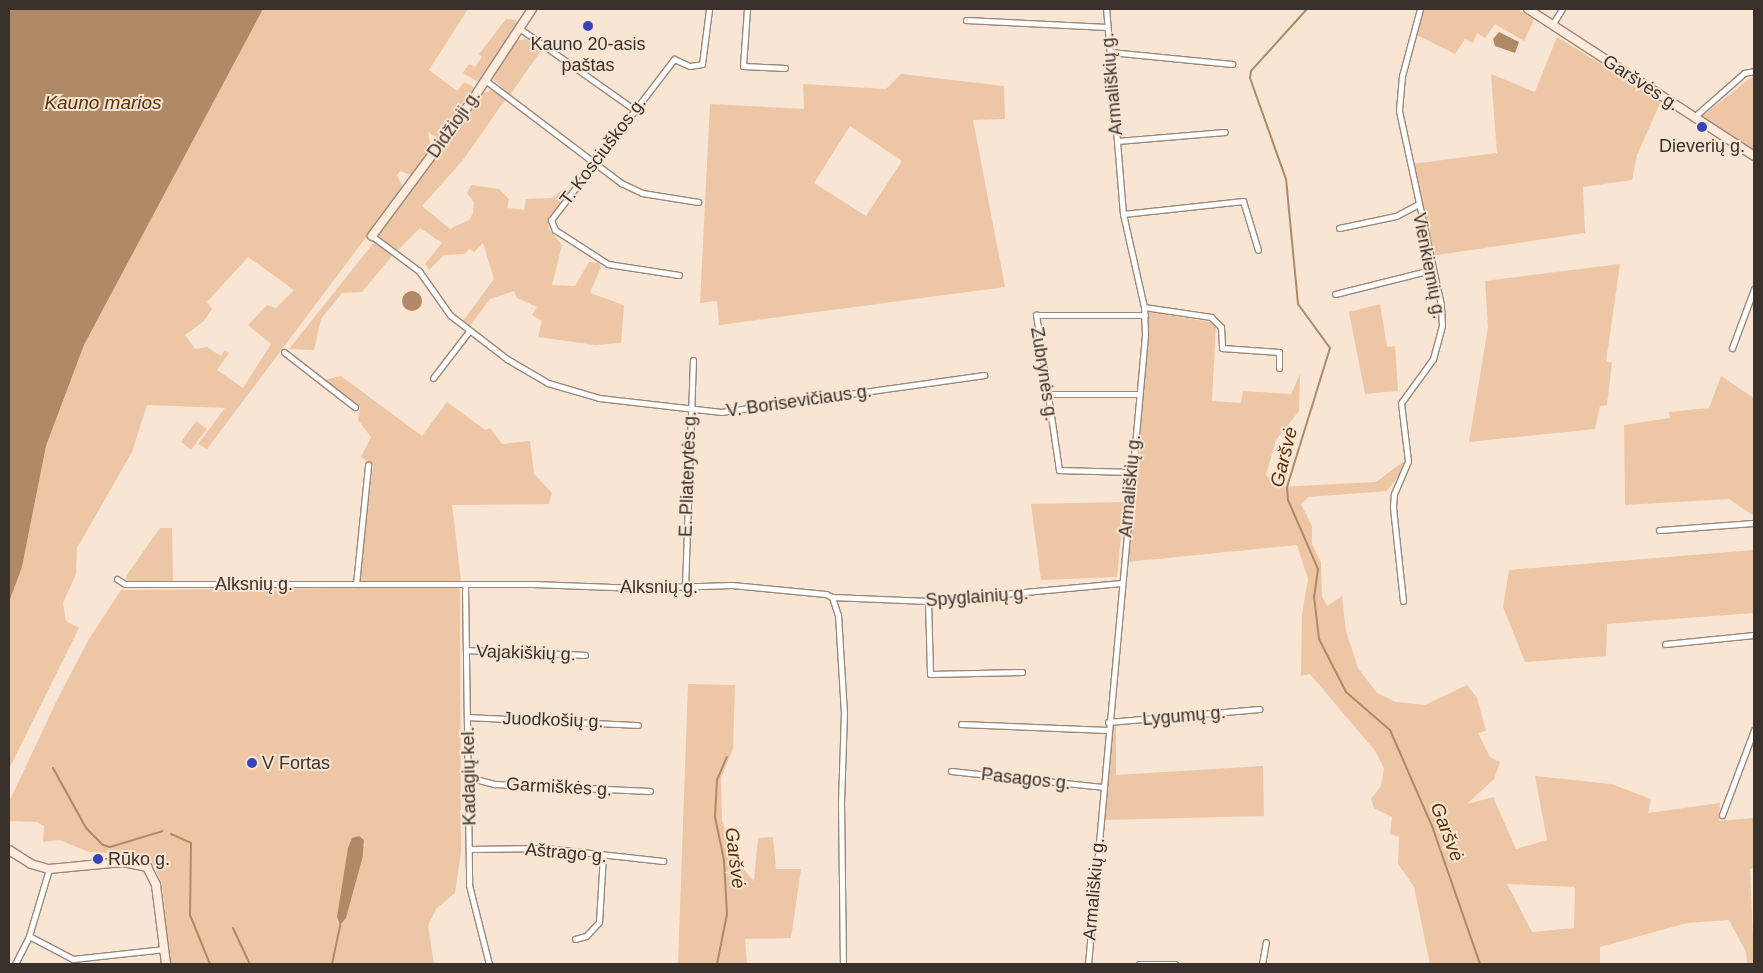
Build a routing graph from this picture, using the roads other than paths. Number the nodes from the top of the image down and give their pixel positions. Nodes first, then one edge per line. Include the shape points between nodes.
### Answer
1 (532, 9) edge
2 (709, 9) edge
3 (747, 9) edge
4 (1106, 9) edge
5 (1420, 9) edge
6 (1528, 9) edge
7 (1562, 9) edge
8 (966, 20) dead end
9 (1552, 25) junction
10 (1107, 27) junction
11 (519, 28) junction
12 (1110, 52) junction
13 (1232, 64) dead end
14 (785, 68) dead end
15 (1754, 71) edge
16 (485, 80) junction
17 (635, 110) junction
18 (1694, 117) junction
19 (1225, 132) dead end
20 (1117, 141) junction
21 (1754, 156) edge
22 (594, 164) junction
23 (698, 202) dead end
24 (1417, 205) junction
25 (1123, 214) junction
26 (1339, 228) dead end
27 (372, 236) joint
28 (1258, 250) dead end
29 (1431, 270) junction
30 (678, 275) dead end
31 (1754, 289) edge
32 (1335, 294) dead end
33 (1144, 307) junction
34 (1145, 315) junction
35 (469, 331) junction
36 (1732, 348) dead end
37 (284, 352) dead end
38 (693, 360) dead end
39 (1279, 368) dead end
40 (984, 375) dead end
41 (433, 378) dead end
42 (1047, 394) junction
43 (1139, 394) junction
44 (354, 407) dead end
45 (691, 408) junction
46 (368, 465) dead end
47 (1131, 472) junction
48 (1754, 523) edge
49 (1659, 530) dead end
50 (117, 579) dead end
51 (1121, 583) junction
52 (356, 584) junction
53 (466, 585) junction
54 (685, 588) junction
55 (832, 597) junction
56 (1403, 601) dead end
57 (928, 602) junction
58 (1754, 635) edge
59 (1666, 644) dead end
60 (467, 650) junction
61 (585, 655) dead end
62 (1022, 672) dead end
63 (1259, 710) dead end
64 (468, 717) junction
65 (1108, 722) junction
66 (638, 724) dead end
67 (961, 724) dead end
68 (1107, 730) junction
69 (1754, 730) edge
70 (951, 771) dead end
71 (468, 777) junction
72 (1102, 787) junction
73 (650, 791) dead end
74 (1722, 815) dead end
75 (470, 849) junction
76 (9, 850) edge
77 (603, 856) junction
78 (663, 861) dead end
79 (49, 869) junction
80 (29, 936) junction
81 (575, 939) dead end
82 (1266, 942) dead end
83 (164, 949) junction
84 (72, 961) edge
85 (15, 964) edge
86 (166, 964) edge
87 (489, 964) edge
88 (843, 964) edge
89 (1088, 964) edge
90 (1140, 964) edge
91 (1175, 964) edge
92 (1262, 964) edge

1 - 11 main road, Didžioji g.
2 - 17 street, T. Kosciuškos g. via 702,64 690,66 674,59
3 - 14 street via 743,66
4 - 10 street, Armališkių g.
5 - 24 street, Vienkiemių g. via 1399,92
6 - 9 main road, Garšvės g.
7 - 9 street
8 - 10 street
9 - 18 main road, Garšvės g.
10 - 12 street, Armališkių g.
11 - 16 main road, Didžioji g.
11 - 17 street
12 - 13 street
12 - 20 street, Armališkių g.
15 - 18 street via 1744,73
16 - 22 street
16 - 27 main road, Didžioji g.
17 - 22 street, T. Kosciuškos g.
18 - 21 main road, Garšvės g.
19 - 20 street
20 - 25 street, Armališkių g.
22 - 23 street via 642,194
22 - 30 street, T. Kosciuškos g. via 551,220 555,230 608,264
24 - 26 street via 1396,216
24 - 29 street, Vienkiemių g.
25 - 28 street via 1243,201
25 - 33 street, Armališkių g.
27 - 35 street, V. Borisevičiaus g. via 419,272 450,315
29 - 32 street
29 - 56 street, Vienkiemių g. via 1441,305 1440,344 1401,402 1408,461 1394,494 1393,507
31 - 36 street
33 - 34 street, Armališkių g.
33 - 39 street via 1212,317 1221,327 1222,348 1279,352
34 - 42 street, Zubrynės g. via 1036,315
34 - 43 street, Armališkių g.
35 - 41 street
35 - 45 street, V. Borisevičiaus g. via 511,362 558,386 628,404
37 - 44 street
38 - 45 street, E. Pliaterytės g.
40 - 45 street, V. Borisevičiaus g. via 720,412
42 - 43 street
42 - 47 street, Zubrynės g. via 1059,470
43 - 47 street, Armališkių g.
45 - 54 street, E. Pliaterytės g.
46 - 52 street
47 - 51 street, Armališkių g.
48 - 49 street
50 - 52 street, Alksnių g. via 125,584
51 - 57 street, Spyglainių g.
51 - 65 street, Armališkių g.
52 - 53 street, Alksnių g.
53 - 54 street, Alksnių g.
53 - 60 street, Kadagių kel.
54 - 55 street, Alksnių g. via 776,588 821,592
55 - 57 street, Spyglainių g.
55 - 88 street via 838,615 844,712 841,802
57 - 62 street via 930,674
58 - 59 street
60 - 61 street, Vajakiškių g.
60 - 64 street, Kadagių kel.
63 - 65 street, Lygumų g.
64 - 66 street, Juodkošių g.
64 - 71 street, Kadagių kel.
65 - 68 street, Armališkių g.
67 - 68 street
68 - 72 street, Armališkių g.
69 - 74 street
70 - 72 street, Pasagos g.
71 - 73 street, Garmiškės g. via 495,784
71 - 75 street, Kadagių kel.
72 - 89 street, Armališkių g.
75 - 77 street, Aštrago g. via 545,848
75 - 87 street, Kadagių kel. via 470,890
76 - 79 main road via 31,864
77 - 78 street, Aštrago g.
77 - 81 street via 599,922 586,936
79 - 80 street
79 - 83 main road via 123,862 147,867 156,885
80 - 84 street
80 - 85 street
82 - 92 street
83 - 84 street
83 - 86 main road
90 - 91 street

